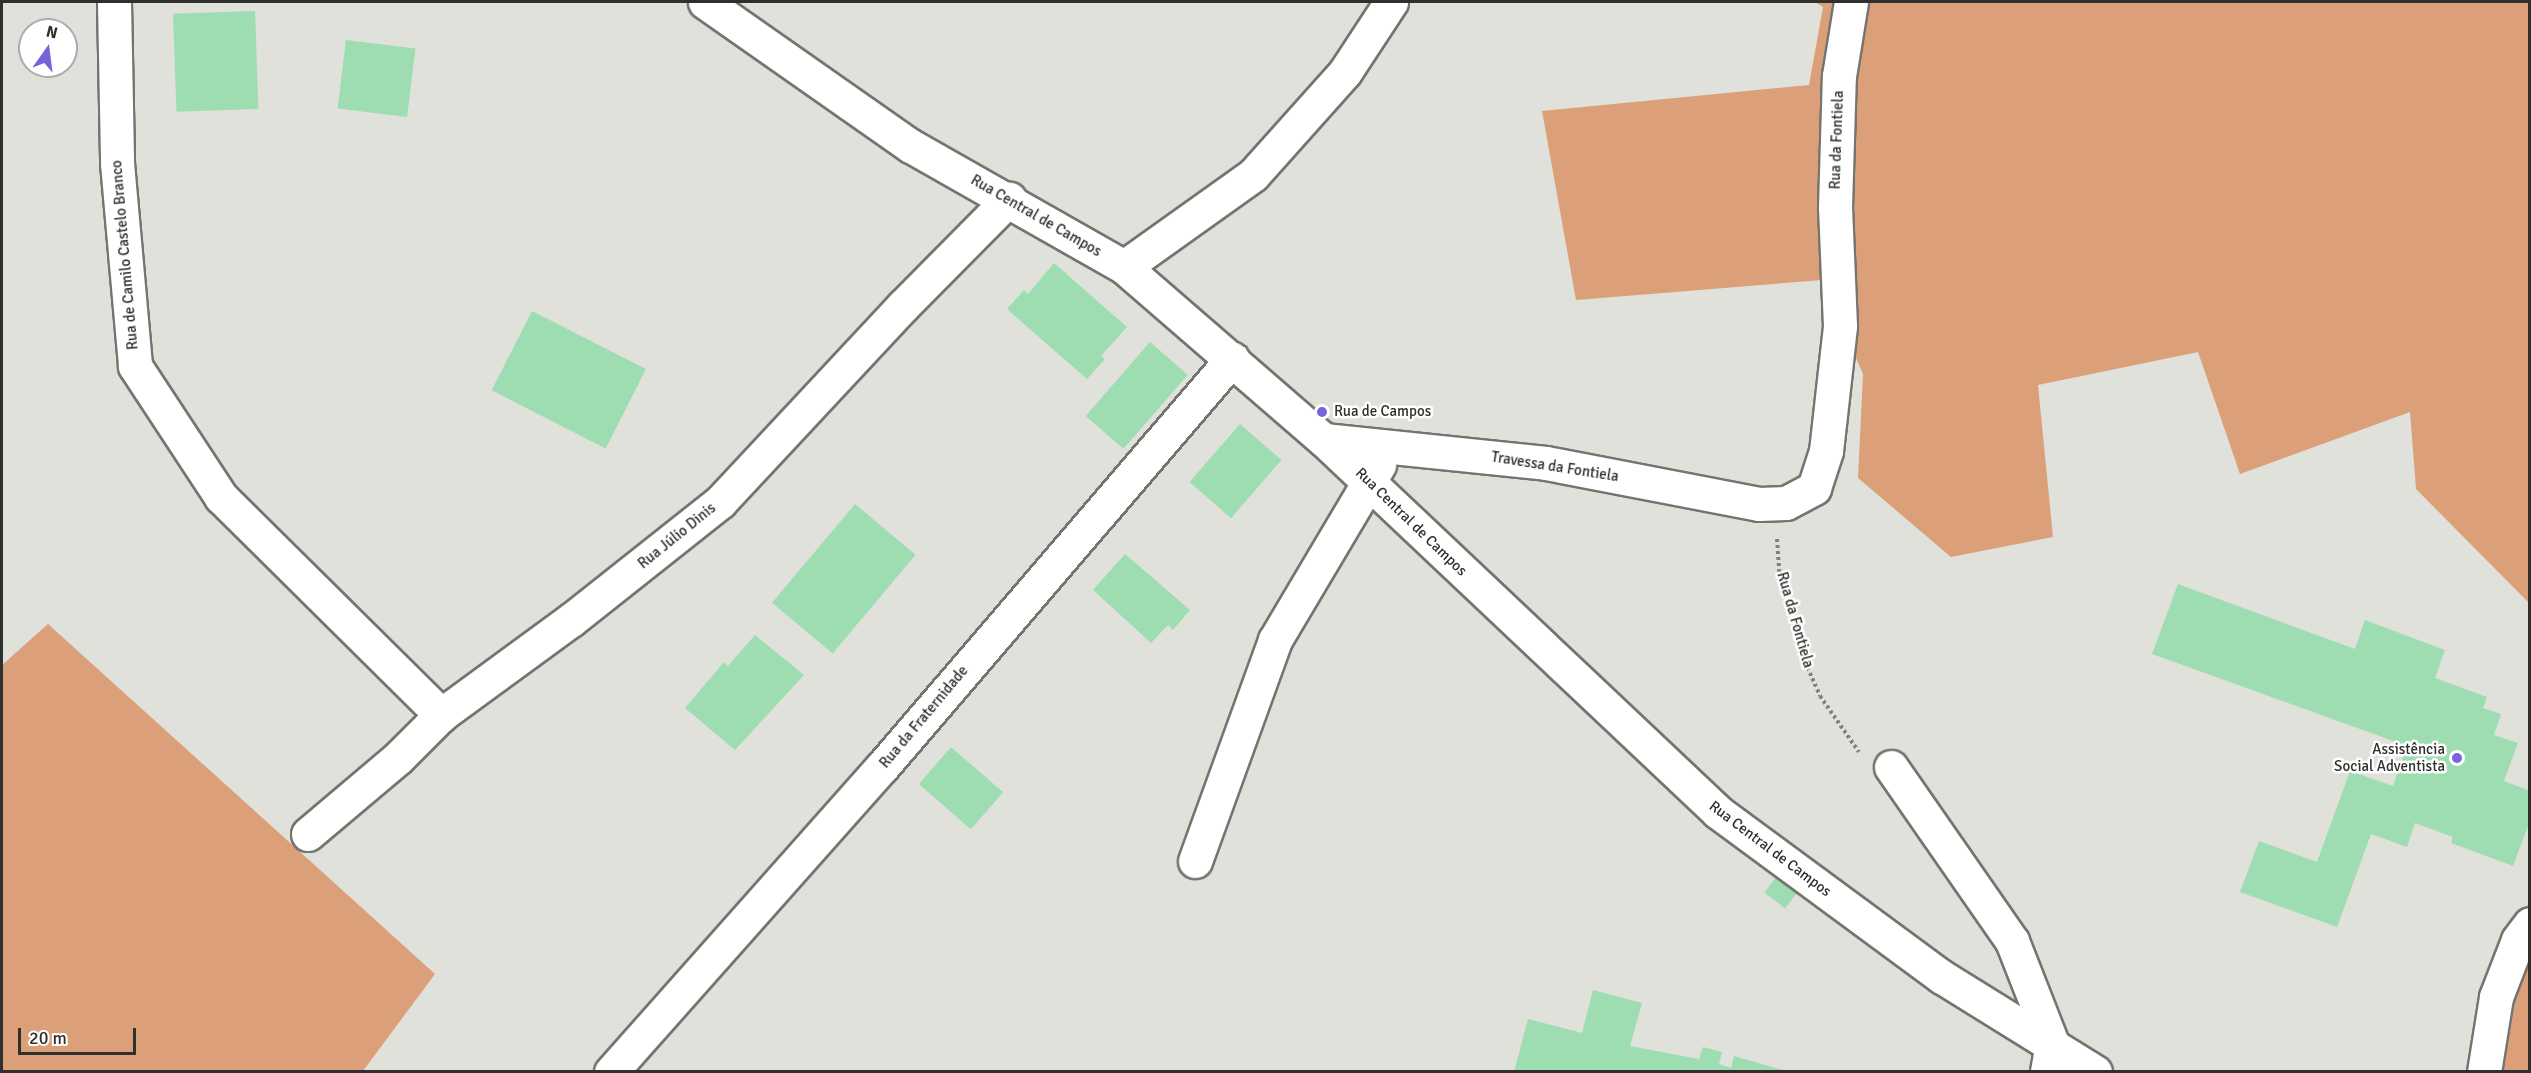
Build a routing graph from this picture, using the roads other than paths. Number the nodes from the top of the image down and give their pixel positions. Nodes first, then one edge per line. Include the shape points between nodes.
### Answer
1 (114, 2) edge
2 (705, 2) edge
3 (1391, 2) edge
4 (1851, 2) edge
5 (1009, 199) junction
6 (1124, 267) junction
7 (1232, 359) junction
8 (1324, 440) junction
9 (1388, 444) junction
10 (1371, 484) junction
11 (1786, 503) joint
12 (441, 715) junction
13 (1892, 767) road end
14 (308, 834) dead end
15 (1195, 861) dead end
16 (2529, 924) edge
17 (2050, 1057) edge
18 (611, 1071) edge
19 (2095, 1071) edge
20 (2484, 1071) edge

1 - 12 street, Rua de Camilo Castelo Branco via 117,163 135,366 221,497
2 - 5 street, Rua Central de Campos via 911,146
3 - 6 street via 1346,72 1253,175
4 - 11 street, Rua da Fontiela via 1839,76 1835,207 1840,326 1826,451 1814,488
5 - 6 street, Rua Central de Campos
5 - 12 street, Rua Júlio Dinis via 720,502 572,620
6 - 7 street, Rua Central de Campos
7 - 8 street, Rua Central de Campos
7 - 18 street, Rua da Fraternidade via 882,767
8 - 9 street, Travessa da Fontiela
8 - 10 street, Rua Central de Campos
9 - 10 street
9 - 11 street, Travessa da Fontiela via 1546,463 1759,504
10 - 15 street via 1275,640
10 - 17 street, Rua Central de Campos via 1595,701 1718,812
12 - 14 street, Rua Júlio Dinis via 398,758
13 - 17 street via 2012,941
16 - 20 street via 2518,940 2496,997
17 - 19 street, Rua Central de Campos

